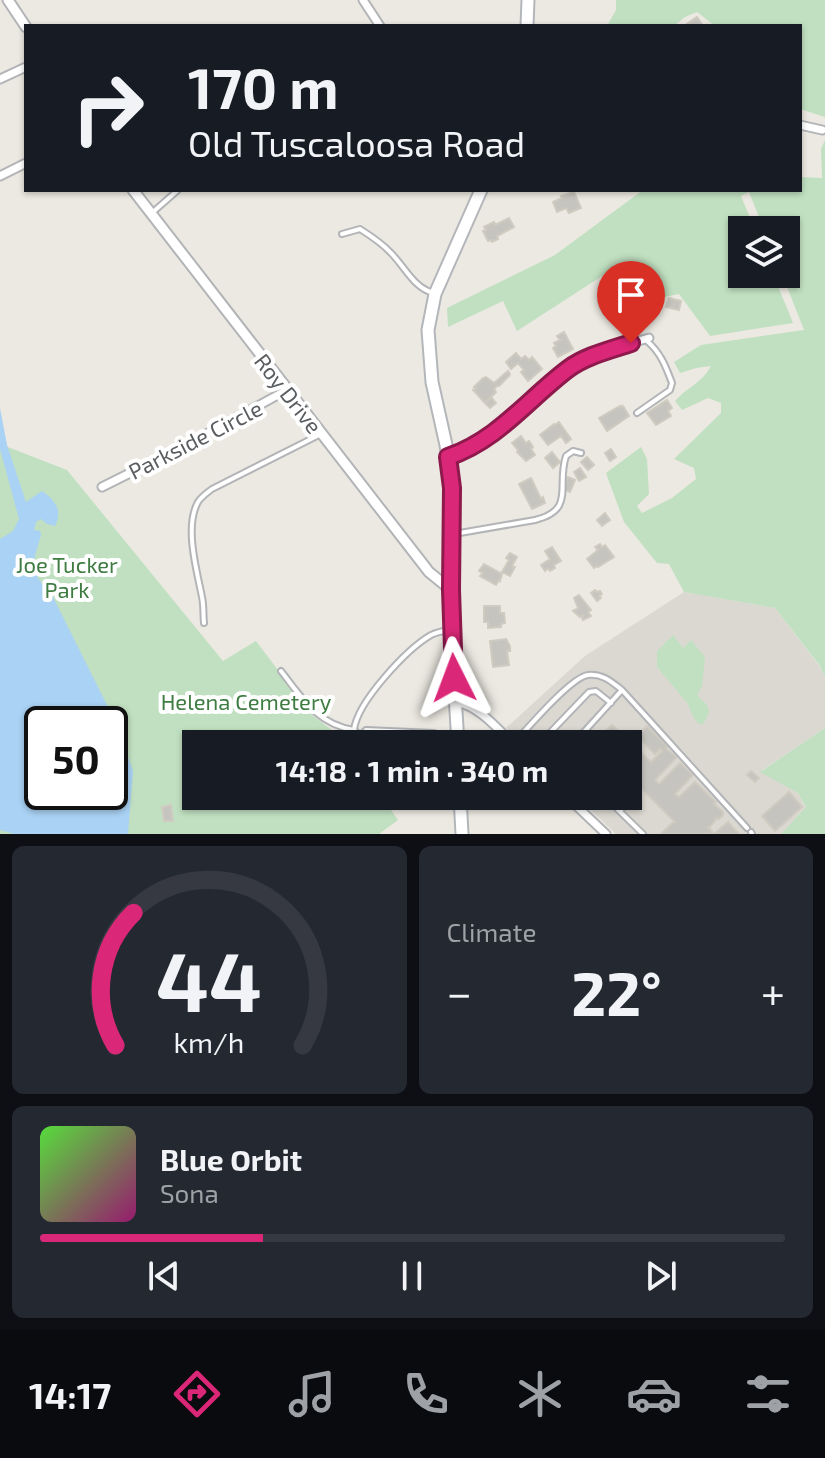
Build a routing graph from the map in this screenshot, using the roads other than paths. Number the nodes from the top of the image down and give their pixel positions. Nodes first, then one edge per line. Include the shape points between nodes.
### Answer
1 (8, 0) edge
2 (363, 0) edge
3 (528, 0) edge
4 (24, 24) edge
5 (379, 24) edge
6 (527, 24) edge
7 (24, 68) edge
8 (0, 79) edge
9 (802, 125) edge
10 (822, 130) dead end
11 (24, 164) edge
12 (0, 176) edge
13 (134, 192) edge
14 (176, 192) edge
15 (479, 193) edge
16 (151, 214) junction
17 (342, 234) dead end
18 (435, 294) junction
19 (647, 339) joint
20 (287, 390) junction
21 (637, 413) dead end
22 (321, 434) junction
23 (581, 453) dead end
24 (448, 457) junction
25 (102, 487) dead end
26 (452, 535) junction
27 (451, 590) junction
28 (204, 623) dead end
29 (451, 629) junction
30 (281, 671) dead end
31 (622, 690) junction
32 (456, 702) junction
33 (611, 703) junction
34 (354, 730) joint
35 (457, 730) edge
36 (498, 730) edge
37 (526, 730) edge
38 (553, 730) edge
39 (586, 730) edge
40 (461, 810) edge
41 (581, 810) edge
42 (620, 811) edge
43 (750, 831) edge
44 (462, 834) edge
45 (606, 834) edge
46 (643, 834) edge

1 - 4 street
2 - 5 street
3 - 6 main road
7 - 8 street
9 - 10 street
11 - 12 street
13 - 16 street, Roy Drive
14 - 16 lane
15 - 18 main road
16 - 20 street, Roy Drive
17 - 18 lane via 360,229 392,254 422,290
18 - 24 main road via 429,360
19 - 21 lane via 672,383 670,390
19 - 24 street via 572,366 494,434
20 - 22 street, Roy Drive
20 - 25 street, Parkside Circle
22 - 27 street, Roy Drive via 429,572
22 - 28 lane via 198,502 194,553
23 - 26 lane via 566,456 563,500 557,510 544,518
24 - 26 main road
26 - 27 main road
27 - 29 main road
29 - 32 main road
29 - 34 lane via 429,636 391,671 363,706
30 - 34 lane via 324,721
31 - 33 lane
31 - 37 lane via 607,678 587,675 570,684
31 - 43 lane
32 - 35 main road
32 - 36 street via 477,711
33 - 38 lane via 596,691 589,692
33 - 39 lane
40 - 44 main road
41 - 45 street
42 - 46 lane

